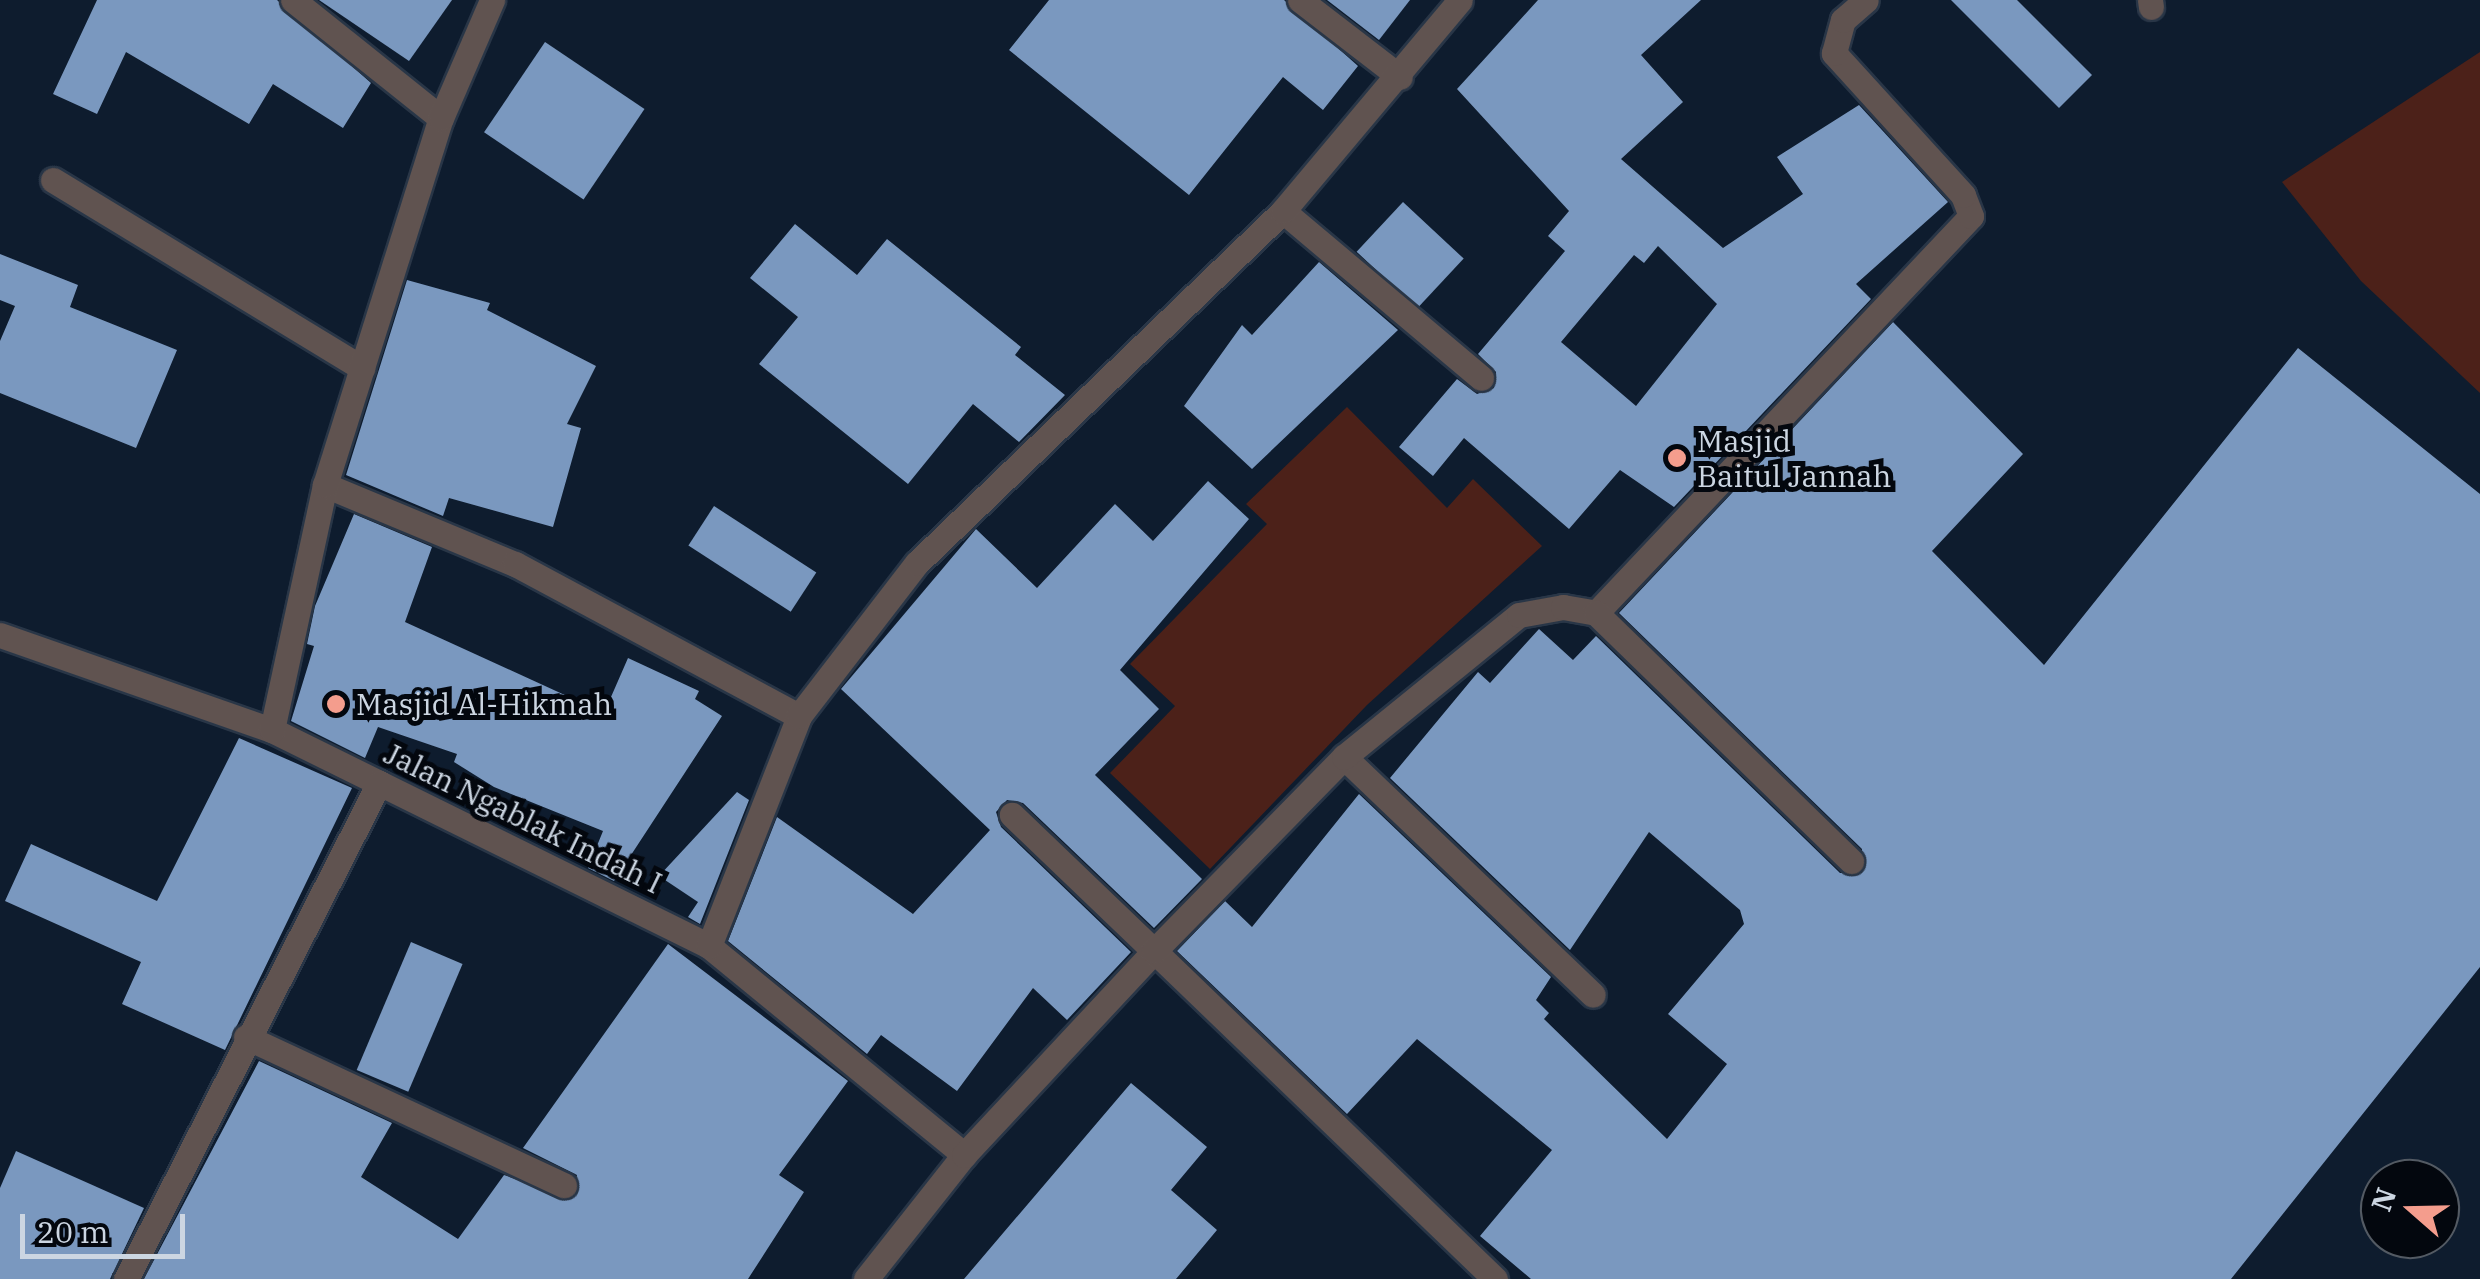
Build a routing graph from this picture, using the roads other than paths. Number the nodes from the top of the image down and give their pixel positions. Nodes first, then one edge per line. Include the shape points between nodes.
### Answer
1 (293, 0) edge
2 (492, 0) edge
3 (1300, 0) edge
4 (1460, 0) edge
5 (1866, 0) edge
6 (1400, 77) junction
7 (441, 118) junction
8 (53, 180) dead end
9 (1284, 211) junction
10 (362, 368) junction
11 (1481, 378) dead end
12 (326, 485) junction
13 (1596, 613) junction
14 (0, 635) edge
15 (799, 716) junction
16 (272, 730) junction
17 (1344, 758) junction
18 (380, 783) junction
19 (1012, 816) dead end
20 (1851, 861) dead end
21 (708, 946) junction
22 (1154, 951) junction
23 (1594, 995) dead end
24 (246, 1037) junction
25 (964, 1155) junction
26 (564, 1185) dead end
27 (126, 1279) edge
28 (866, 1279) edge
29 (1495, 1279) edge

1 - 7 street
2 - 7 street
3 - 6 street
4 - 6 street
5 - 13 street via 1843,20 1834,53 1963,195 1971,216
6 - 9 street
7 - 10 street
8 - 10 street
9 - 11 street
9 - 15 street via 916,563
10 - 12 street
12 - 15 street via 515,564
12 - 16 street
13 - 17 street via 1519,615
13 - 20 street
14 - 16 street, Jalan Ngablak Indah I
15 - 21 street
16 - 18 street, Jalan Ngablak Indah I
17 - 22 street
17 - 23 street
18 - 21 street, Jalan Ngablak Indah I
18 - 24 street
19 - 22 street
21 - 25 street, Jalan Ngablak Indah I
22 - 25 street
22 - 29 street
24 - 26 street
24 - 27 street
25 - 28 street

